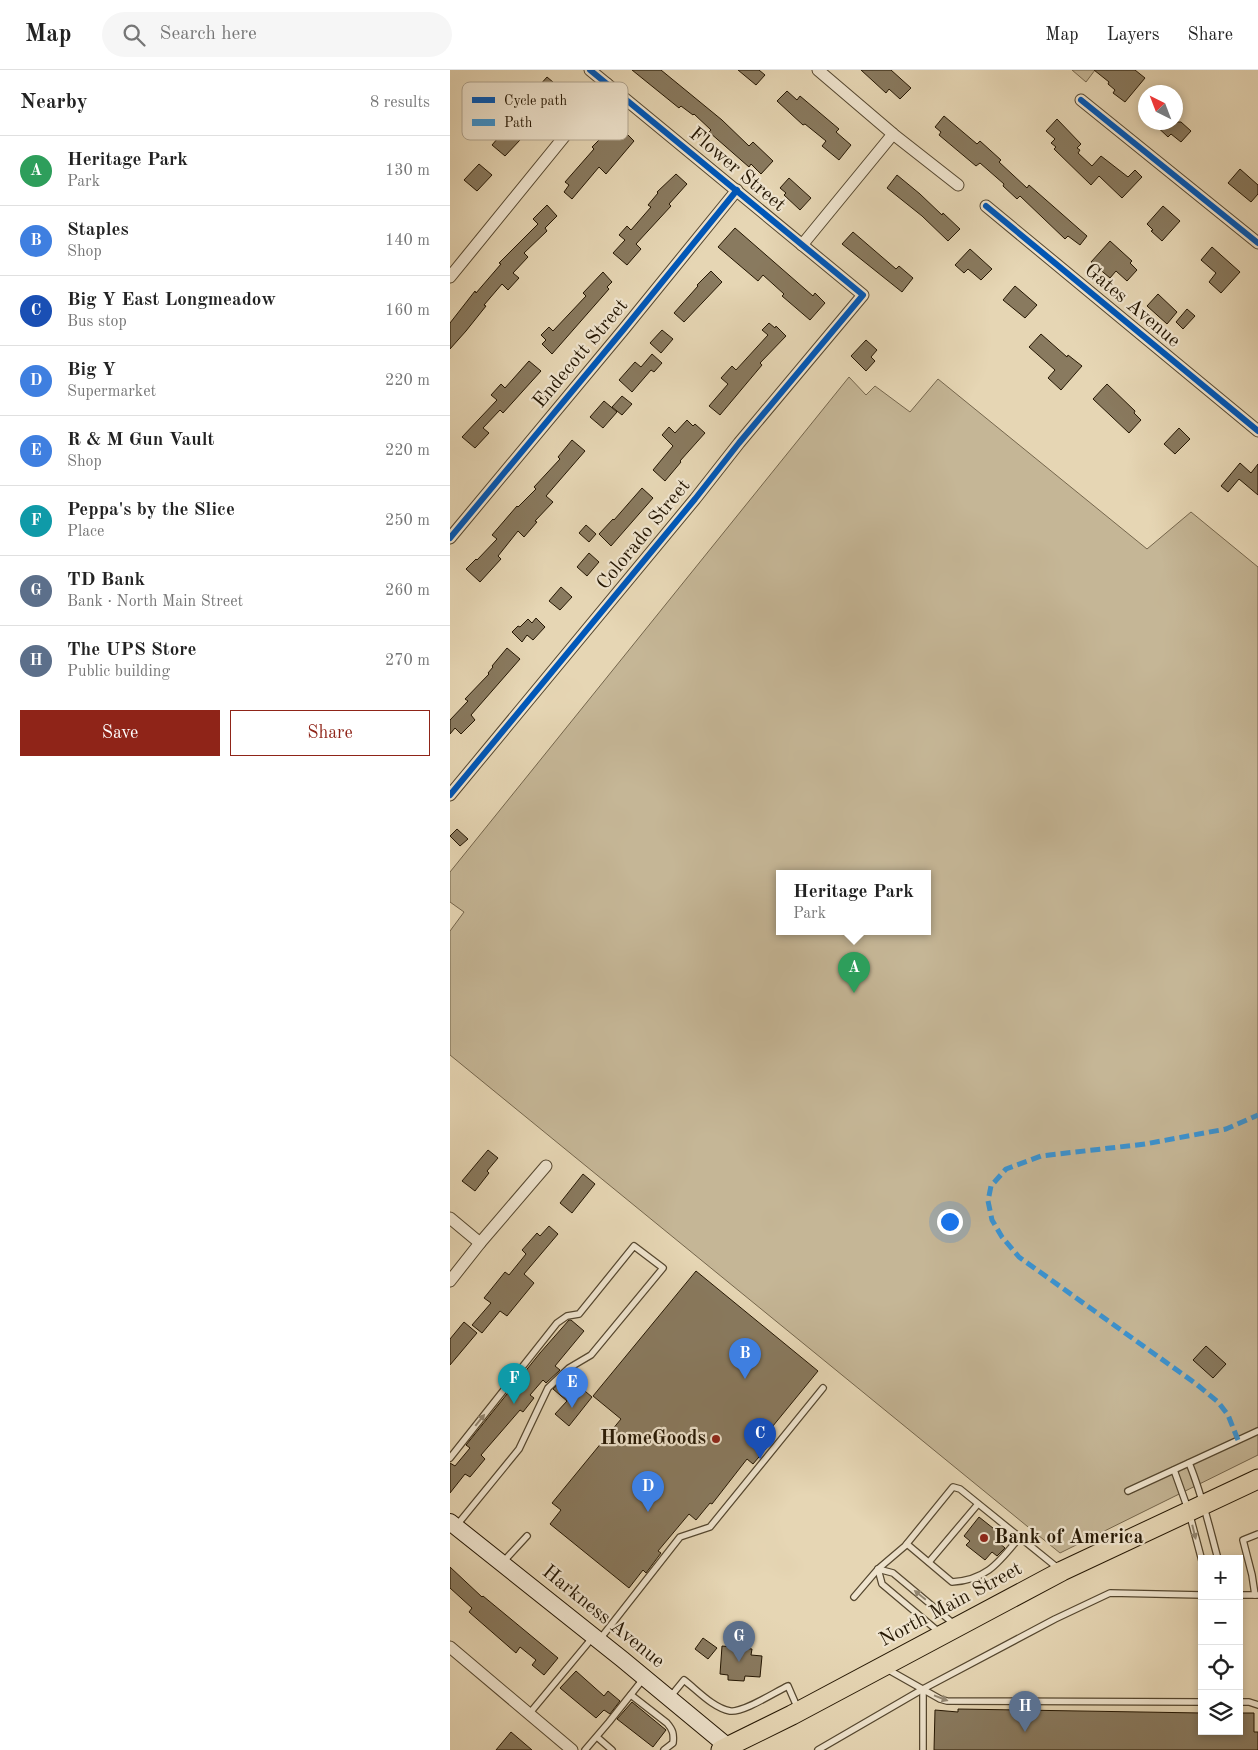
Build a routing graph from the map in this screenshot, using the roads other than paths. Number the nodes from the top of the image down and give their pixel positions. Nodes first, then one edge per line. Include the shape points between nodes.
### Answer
1 (590, 70) edge
2 (818, 70) edge
3 (605, 82) edge
4 (628, 100) edge
5 (1080, 100) dead end
6 (893, 134) junction
7 (562, 140) edge
8 (958, 184) dead end
9 (737, 190) junction
10 (986, 206) dead end
11 (1258, 243) edge
12 (802, 245) junction
13 (450, 277) edge
14 (863, 295) joint
15 (1258, 431) edge
16 (450, 538) edge
17 (450, 795) edge
18 (546, 1166) dead end
19 (450, 1218) edge
20 (480, 1243) junction
21 (450, 1282) edge
22 (823, 1388) dead end
23 (1258, 1431) edge
24 (450, 1458) edge
25 (1188, 1464) junction
26 (1174, 1470) junction
27 (1258, 1479) edge
28 (1128, 1491) dead end
29 (978, 1504) junction
30 (1197, 1508) junction
31 (453, 1525) edge
32 (1258, 1534) edge
33 (526, 1536) dead end
34 (1020, 1538) junction
35 (907, 1544) junction
36 (1201, 1555) edge
37 (1216, 1555) edge
38 (929, 1562) junction
39 (502, 1564) junction
40 (878, 1569) junction
41 (1062, 1571) junction
42 (1198, 1595) edge
43 (1243, 1595) edge
44 (1257, 1595) edge
45 (854, 1597) dead end
46 (950, 1631) junction
47 (596, 1638) junction
48 (450, 1646) edge
49 (883, 1666) junction
50 (644, 1677) junction
51 (923, 1690) junction
52 (631, 1695) junction
53 (669, 1698) junction
54 (1198, 1702) edge
55 (1243, 1702) edge
56 (1258, 1705) edge
57 (799, 1711) junction
58 (529, 1714) junction
59 (598, 1737) junction
60 (724, 1748) edge
61 (572, 1750) edge
62 (585, 1750) edge
63 (612, 1750) edge
64 (664, 1750) edge
65 (818, 1750) edge
66 (923, 1750) edge

1 - 3 street, Flower Street
2 - 6 street
4 - 9 street, Flower Street
5 - 11 street
6 - 8 street
6 - 12 street
7 - 13 street
9 - 12 street, Flower Street
9 - 16 street, Endecott Street
10 - 15 street, Gates Avenue
12 - 14 street, Flower Street
14 - 17 street, Colorado Street
18 - 20 street
19 - 20 street
20 - 21 street
22 - 47 lane via 710,1527 680,1536
23 - 25 lane
24 -> 31 lane via 558,1323 579,1314 634,1246 663,1268 591,1355 569,1368 548,1388 519,1448
25 - 26 lane
25 - 30 lane
26 - 28 lane
26 - 30 lane
27 - 30 main road, North Main Street
29 - 34 lane
29 - 35 lane via 953,1487
29 - 38 lane
30 -> 36 lane
30 - 37 lane
30 - 41 main road, North Main Street
31 - 39 main road, Harkness Avenue
32 - 44 lane via 1242,1540
33 - 39 lane
34 - 38 lane via 989,1571 962,1581 952,1582
34 - 41 lane
35 - 38 lane
35 - 40 lane
39 - 47 main road, Harkness Avenue
40 - 45 lane
46 -> 40 lane via 893,1573
40 - 46 lane via 882,1584
41 - 46 main road, North Main Street
42 - 51 lane via 1110,1593 1054,1618
43 - 44 lane
46 - 49 main road, North Main Street
47 - 50 main road, Harkness Avenue
47 - 58 lane
48 - 58 street
49 - 51 lane
49 - 57 main road, North Main Street
50 - 52 lane
50 - 53 main road, Harkness Avenue
51 -> 54 lane via 947,1701
51 - 65 lane
51 - 66 lane
52 - 59 lane
52 - 64 lane via 672,1729 673,1743
53 - 57 lane via 684,1680 718,1706 732,1711 788,1686
53 - 60 main road, Harkness Avenue
55 - 56 lane
57 - 60 main road, North Main Street
58 - 61 street
59 - 62 lane
59 - 63 lane

